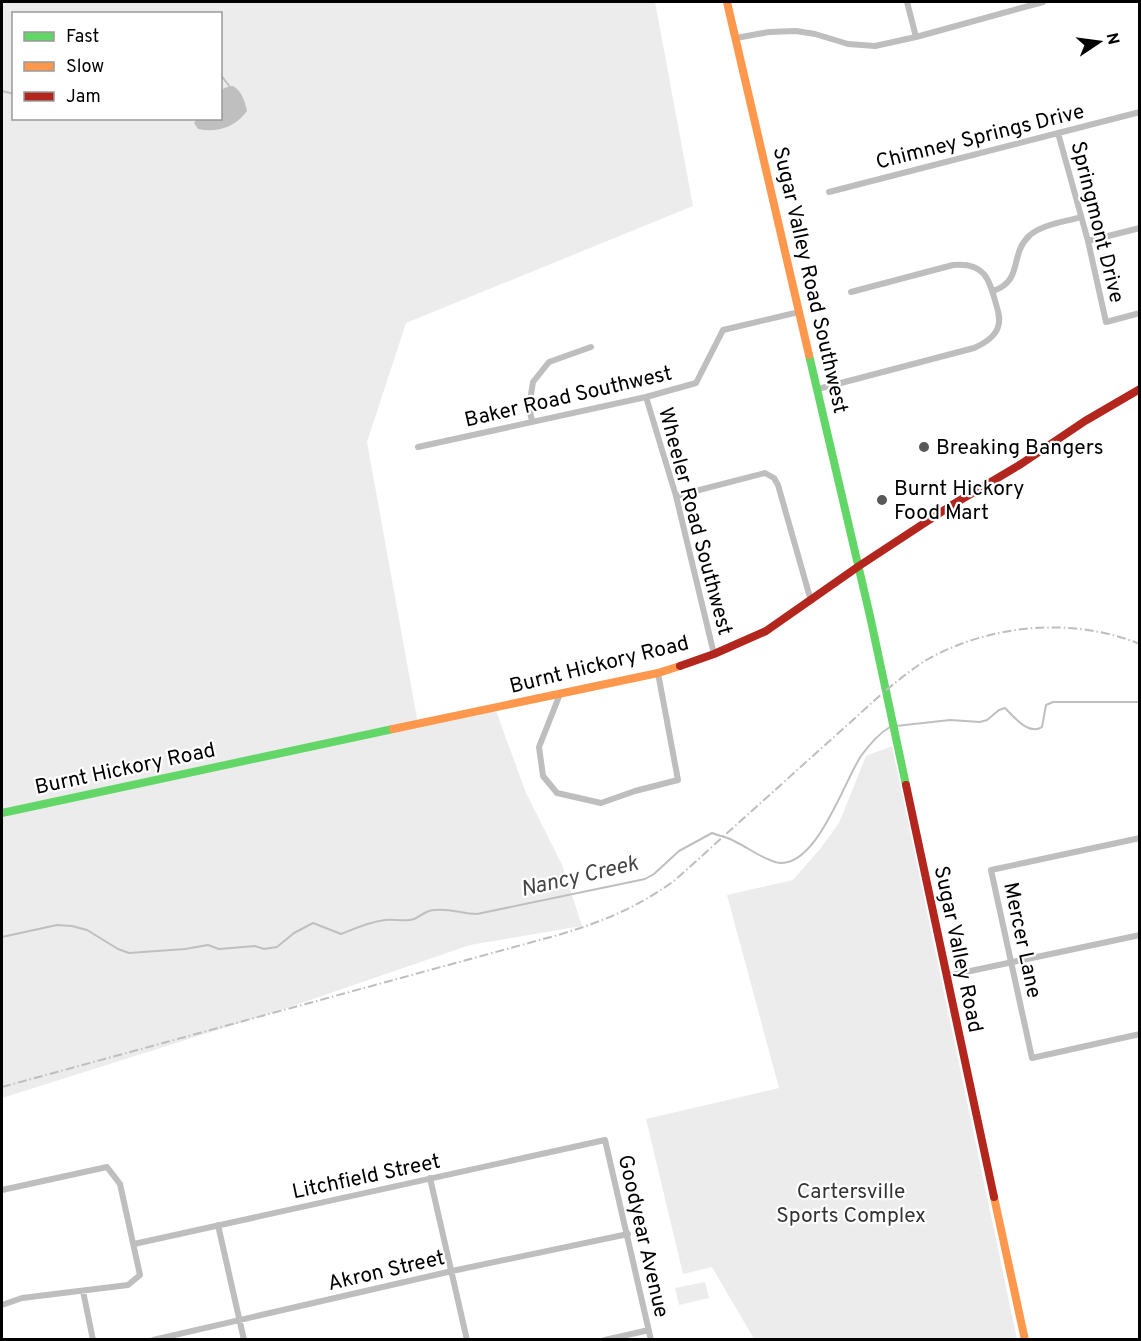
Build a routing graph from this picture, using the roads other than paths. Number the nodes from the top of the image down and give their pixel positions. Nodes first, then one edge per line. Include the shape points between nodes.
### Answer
1 (727, 2) edge
2 (907, 2) edge
3 (1043, 2) edge
4 (916, 37) junction
5 (736, 38) junction
6 (1140, 112) edge
7 (1058, 133) junction
8 (830, 192) dead end
9 (1081, 217) junction
10 (1140, 228) edge
11 (1088, 241) junction
12 (993, 291) junction
13 (851, 292) dead end
14 (799, 312) junction
15 (1140, 314) edge
16 (591, 347) dead end
17 (818, 389) junction
18 (1140, 389) edge
19 (646, 397) junction
20 (532, 421) junction
21 (418, 447) dead end
22 (676, 496) junction
23 (859, 566) junction
24 (812, 601) junction
25 (714, 654) junction
26 (658, 673) junction
27 (560, 694) junction
28 (2, 813) edge
29 (1140, 838) edge
30 (1140, 935) edge
31 (1012, 963) junction
32 (947, 976) junction
33 (1140, 1034) edge
34 (605, 1140) joint
35 (430, 1178) junction
36 (2, 1190) edge
37 (218, 1225) junction
38 (628, 1234) junction
39 (134, 1244) junction
40 (452, 1271) junction
41 (83, 1291) junction
42 (2, 1305) edge
43 (240, 1320) junction
44 (649, 1330) junction
45 (93, 1340) edge
46 (153, 1340) edge
47 (244, 1340) edge
48 (467, 1340) edge
49 (605, 1340) edge
50 (651, 1340) edge
51 (1025, 1340) edge

1 - 5 street, Sugar Valley Road Southwest
2 - 4 street
3 - 4 street
4 - 5 street via 875,46 796,31
5 - 14 street, Sugar Valley Road Southwest
6 - 7 street, Chimney Springs Drive
7 - 8 street, Chimney Springs Drive
7 - 9 street, Springmont Drive
9 - 11 street, Springmont Drive
9 - 12 street via 1045,227 1028,237 1019,249 1012,278
10 - 11 street
11 - 15 street, Springmont Drive via 1106,322
12 - 13 street via 984,274 963,264
12 - 17 street via 998,327 974,348
14 - 17 street, Sugar Valley Road Southwest
14 - 19 street, Baker Road Southwest via 723,330 696,383
16 - 20 street via 549,362 533,382 529,407
17 - 23 street, Sugar Valley Road Southwest
18 - 23 street, Burnt Hickory Road
19 - 20 street, Baker Road Southwest
19 - 22 street, Wheeler Road Southwest
20 - 21 street, Baker Road Southwest
22 - 24 street via 765,473 774,478
22 - 25 street, Wheeler Road Southwest
23 - 24 street, Burnt Hickory Road
23 - 32 street, Sugar Valley Road
24 - 25 street, Burnt Hickory Road via 766,631
25 - 26 street, Burnt Hickory Road
26 - 27 street, Burnt Hickory Road
26 - 27 street via 678,780 602,803 557,793 543,776 539,747
27 - 28 street, Burnt Hickory Road
29 - 31 street, Mercer Lane via 991,870
30 - 31 street
31 - 32 street
31 - 33 street, Mercer Lane via 1032,1058
32 - 51 street, Sugar Valley Road
34 - 35 street, Litchfield Street
34 - 38 street, Goodyear Avenue
35 - 37 street, Litchfield Street
35 - 40 street
36 - 39 street via 107,1167 120,1184
37 - 39 street, Litchfield Street
37 - 43 street
38 - 40 street, Akron Street
38 - 44 street, Goodyear Avenue
39 - 41 street via 140,1275 128,1285
40 - 43 street, Akron Street
40 - 48 street
41 - 42 street via 22,1298
41 - 45 street
43 - 46 street, Akron Street
43 - 47 street
44 - 49 street
44 - 50 street, Goodyear Avenue

